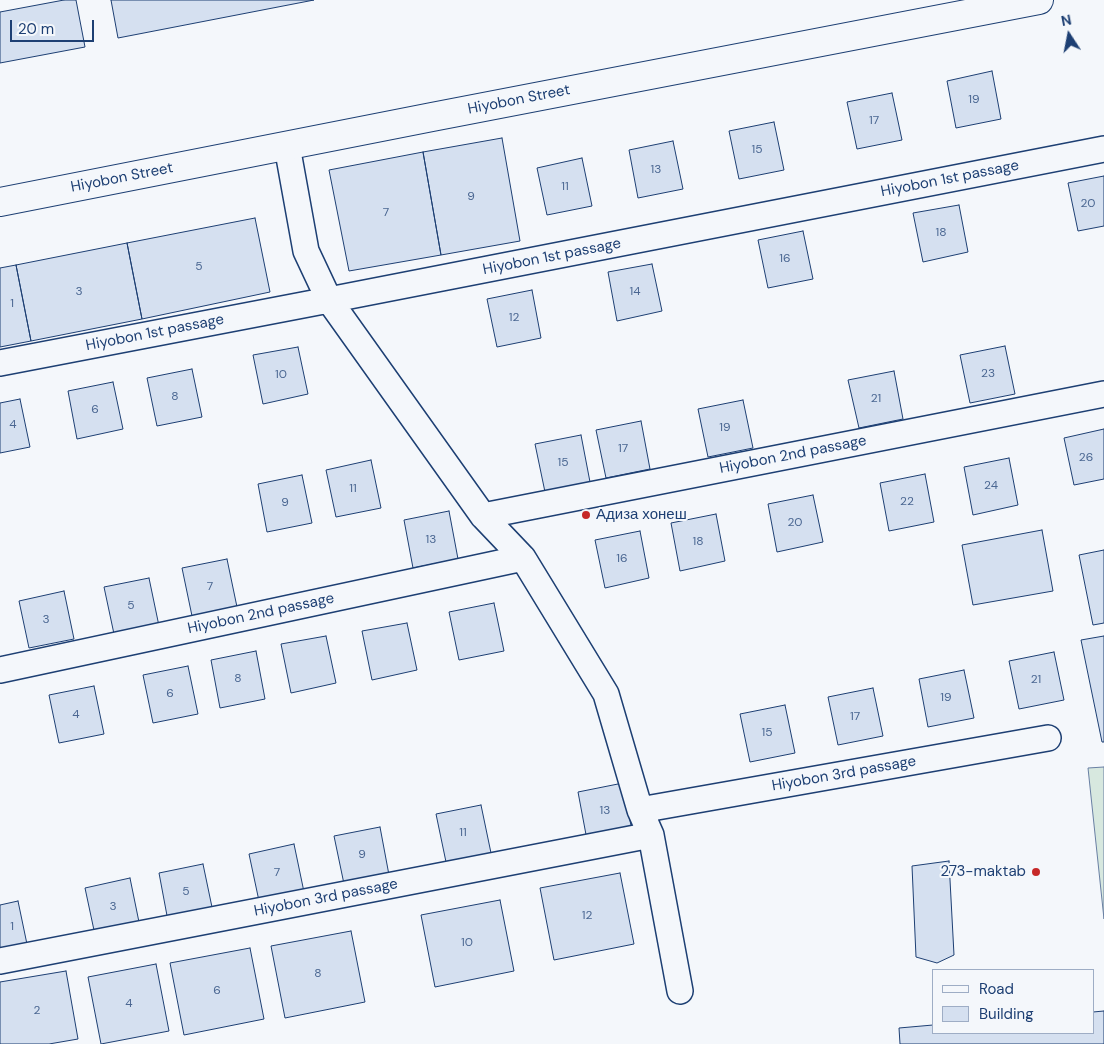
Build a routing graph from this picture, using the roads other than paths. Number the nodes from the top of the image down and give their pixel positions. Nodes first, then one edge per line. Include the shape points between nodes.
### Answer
1 (1039, 0) edge
2 (287, 146) junction
3 (1104, 149) edge
4 (0, 202) edge
5 (329, 300) junction
6 (0, 363) edge
7 (1104, 394) edge
8 (483, 516) junction
9 (523, 558) junction
10 (0, 670) edge
11 (1048, 738) dead end
12 (640, 810) junction
13 (651, 835) junction
14 (0, 961) edge
15 (680, 990) dead end

1 - 2 street, Hiyobon Street
2 - 4 street, Hiyobon Street
2 - 5 street via 306,251
3 - 5 street, Hiyobon 1st passage
5 - 6 street, Hiyobon 1st passage
5 - 8 street
7 - 8 street, Hiyobon 2nd passage
8 - 9 street
9 - 10 street, Hiyobon 2nd passage
9 - 12 street via 606,694
11 - 12 street, Hiyobon 3rd passage
12 - 13 street
13 - 14 street, Hiyobon 3rd passage
13 - 15 street

